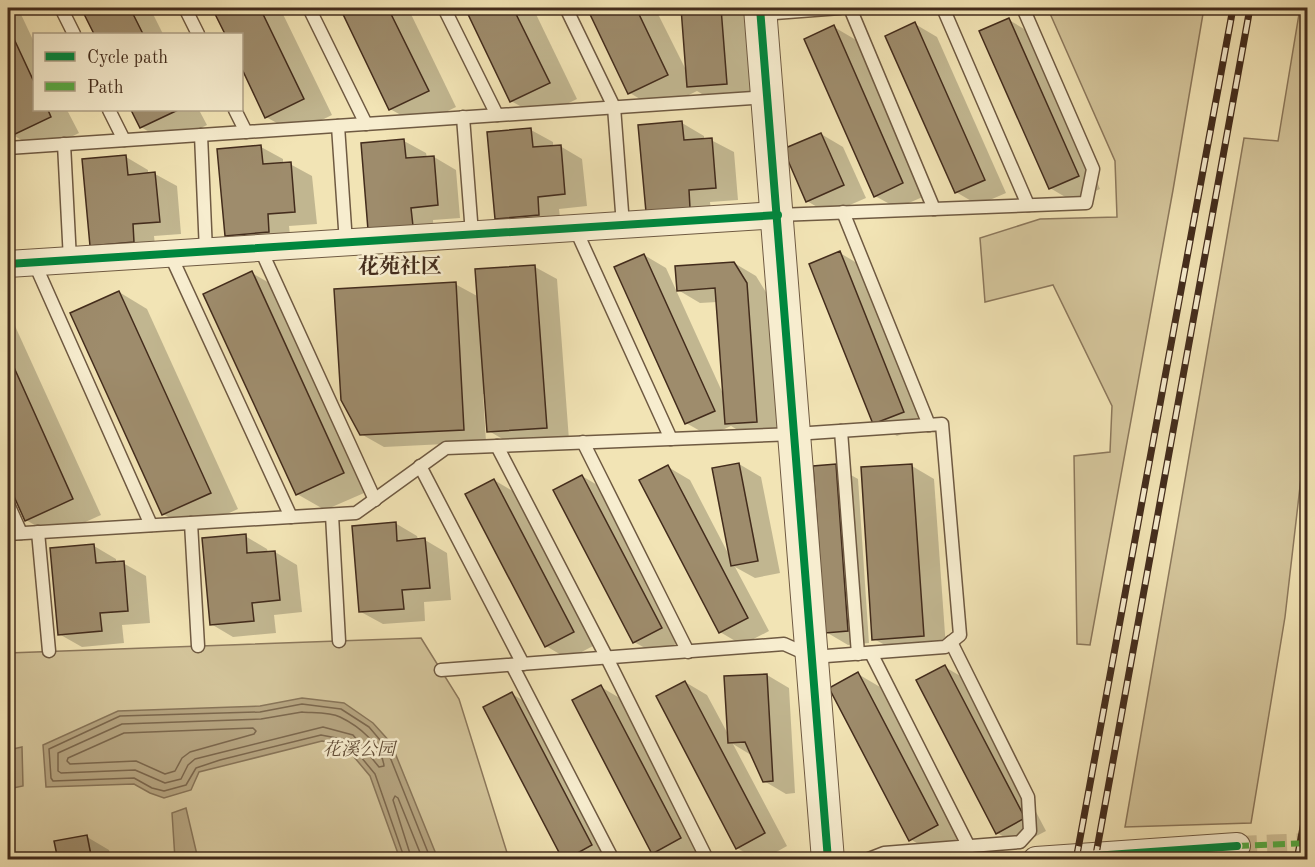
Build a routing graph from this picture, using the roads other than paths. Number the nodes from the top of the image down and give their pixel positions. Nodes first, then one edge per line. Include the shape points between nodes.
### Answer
1 (61, 8) edge
2 (185, 8) edge
3 (309, 8) edge
4 (444, 8) edge
5 (566, 8) edge
6 (840, 8) edge
7 (850, 8) edge
8 (943, 8) edge
9 (1023, 8) edge
10 (761, 11) edge
11 (74, 33) edge
12 (198, 33) edge
13 (768, 97) junction
14 (614, 107) junction
15 (110, 111) edge
16 (236, 111) edge
17 (497, 115) junction
18 (463, 117) junction
19 (366, 124) junction
20 (338, 126) junction
21 (246, 132) junction
22 (201, 135) junction
23 (124, 140) junction
24 (64, 144) junction
25 (8, 148) edge
26 (1028, 205) junction
27 (934, 208) junction
28 (843, 212) junction
29 (778, 215) junction
30 (623, 225) junction
31 (575, 228) junction
32 (472, 234) junction
33 (346, 243) junction
34 (260, 248) junction
35 (206, 252) junction
36 (170, 254) junction
37 (70, 260) junction
38 (34, 262) junction
39 (8, 264) edge
40 (929, 425) junction
41 (841, 431) junction
42 (795, 434) junction
43 (671, 439) junction
44 (583, 442) junction
45 (497, 446) junction
46 (420, 466) junction
47 (375, 500) junction
48 (8, 504) edge
49 (332, 515) junction
50 (291, 517) junction
51 (191, 523) junction
52 (151, 525) junction
53 (38, 532) junction
54 (21, 533) junction
55 (8, 534) edge
56 (339, 640) dead end
57 (951, 642) junction
58 (198, 646) dead end
59 (49, 651) dead end
60 (688, 652) junction
61 (872, 653) junction
62 (858, 654) junction
63 (813, 657) junction
64 (607, 658) junction
65 (517, 664) junction
66 (441, 670) dead end
67 (1237, 846) tunnel mouth
68 (969, 847) junction
69 (706, 857) dead end
70 (613, 860) edge
71 (828, 860) edge
72 (867, 860) edge
73 (1036, 860) edge

1 - 11 lane
2 - 12 lane
3 - 19 lane
4 - 17 lane
5 - 14 lane
6 - 10 lane
7 - 27 lane
8 - 26 lane
9 - 26 lane via 1094,169 1086,203
10 - 13 street
13 - 14 lane
13 - 29 street
14 - 17 lane
14 - 30 lane
15 - 23 lane
16 - 21 lane
17 - 18 lane
18 - 19 lane
18 - 32 lane
19 - 20 lane
20 - 21 lane
20 - 33 lane
21 - 22 lane
22 - 23 lane
22 - 35 lane
23 - 24 lane
24 - 25 lane
24 - 37 lane
26 - 27 lane
27 - 28 lane
28 - 29 lane
28 - 40 lane
29 - 30 street
29 - 42 street
30 - 31 street
31 - 32 street
31 - 43 lane
32 - 33 street
33 - 34 street
34 - 35 street
34 - 47 lane
35 - 36 street
36 - 37 street
36 - 50 lane
37 - 38 street
38 - 39 street
38 - 52 lane
40 - 41 lane
40 - 57 lane via 942,424 960,635
41 - 42 lane
41 - 62 lane
42 - 43 lane
42 - 63 street
43 - 44 lane
44 - 45 lane
44 - 60 lane
45 - 46 lane via 446,448
45 - 64 lane
46 - 47 lane
46 - 65 lane
47 - 49 lane via 356,513
48 - 54 lane
49 - 50 lane
49 - 56 lane
50 - 51 lane
51 - 52 lane
51 - 58 lane
52 - 53 lane
53 - 54 lane
53 - 59 lane
54 - 55 lane
57 - 61 lane via 945,647
57 - 68 lane via 1028,797 1030,831 1020,842
60 - 63 lane via 784,644
60 - 64 lane
61 - 62 lane
61 - 68 lane
62 - 63 lane
63 - 71 street
64 - 65 lane
64 - 69 lane
65 - 66 lane
65 - 70 lane
67 - 73 street
68 - 72 lane via 884,853

